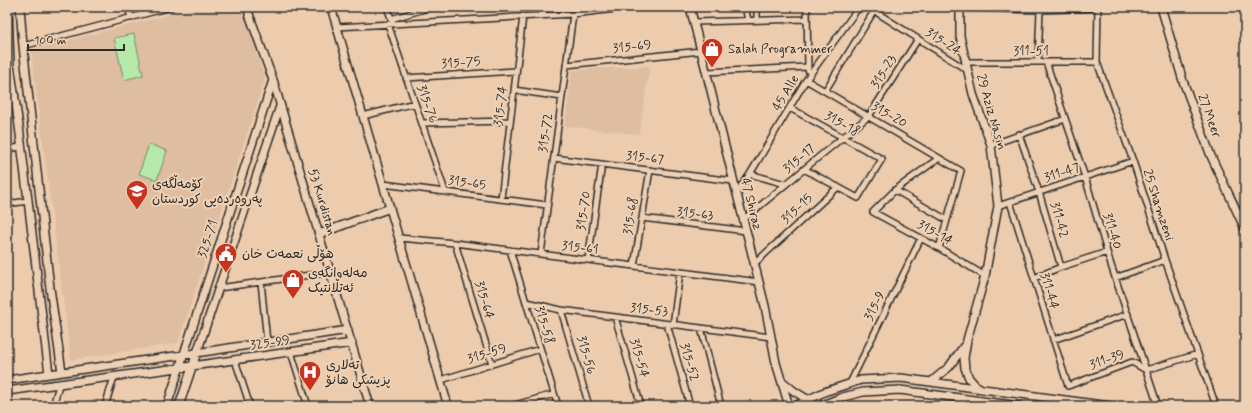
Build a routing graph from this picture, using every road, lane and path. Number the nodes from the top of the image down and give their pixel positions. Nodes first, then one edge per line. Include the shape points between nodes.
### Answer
1 (8, 7) edge
2 (20, 7) edge
3 (128, 7) edge
4 (171, 7) edge
5 (248, 7) edge
6 (331, 7) edge
7 (387, 7) edge
8 (431, 7) edge
9 (540, 7) edge
10 (633, 7) edge
11 (690, 7) edge
12 (745, 7) edge
13 (757, 7) edge
14 (807, 7) edge
15 (859, 7) edge
16 (868, 7) edge
17 (960, 7) edge
18 (1161, 7) edge
19 (1046, 8) edge
20 (1098, 8) edge
21 (1040, 10) junction
22 (874, 11) junction
23 (573, 14) junction
24 (543, 15) junction
25 (522, 16) junction
26 (131, 18) junction
27 (807, 19) junction
28 (748, 20) junction
29 (757, 20) junction
30 (391, 22) junction
31 (694, 22) junction
32 (337, 27) junction
33 (918, 39) junction
34 (23, 46) junction
35 (701, 51) junction
36 (965, 62) junction
37 (1038, 62) junction
38 (1046, 62) junction
39 (1097, 62) junction
40 (566, 65) junction
41 (808, 68) junction
42 (967, 70) junction
43 (516, 71) junction
44 (706, 72) junction
45 (406, 78) junction
46 (807, 79) junction
47 (273, 80) junction
48 (514, 90) junction
49 (825, 91) junction
50 (10, 94) edge
51 (562, 97) junction
52 (415, 104) junction
53 (280, 106) junction
54 (790, 108) junction
55 (363, 116) junction
56 (869, 116) junction
57 (1065, 119) junction
58 (510, 121) junction
59 (422, 123) junction
60 (32, 124) junction
61 (19, 126) junction
62 (1019, 134) junction
63 (843, 137) junction
64 (991, 145) junction
65 (21, 147) junction
66 (7, 149) edge
67 (554, 158) junction
68 (939, 158) junction
69 (1133, 162) junction
70 (602, 164) junction
71 (804, 169) junction
72 (650, 170) junction
73 (750, 174) junction
74 (1085, 177) junction
75 (733, 181) junction
76 (383, 184) junction
77 (785, 184) junction
78 (838, 187) junction
79 (895, 190) junction
80 (445, 191) junction
81 (1040, 192) junction
82 (737, 193) junction
83 (501, 199) junction
84 (28, 201) junction
85 (1010, 202) junction
86 (7, 204) edge
87 (547, 205) junction
88 (998, 206) junction
89 (390, 208) junction
90 (642, 218) junction
91 (743, 220) junction
92 (947, 220) junction
93 (1245, 229) edge
94 (746, 231) junction
95 (319, 234) junction
96 (399, 238) junction
97 (921, 238) junction
98 (455, 243) junction
99 (939, 248) junction
100 (510, 250) junction
101 (1107, 252) junction
102 (541, 254) junction
103 (588, 260) junction
104 (1164, 260) junction
105 (754, 264) junction
106 (634, 266) junction
107 (1061, 267) junction
108 (331, 272) junction
109 (680, 272) junction
110 (985, 276) junction
111 (1034, 278) junction
112 (1115, 278) junction
113 (261, 282) junction
114 (759, 282) junction
115 (219, 288) junction
116 (526, 302) junction
117 (561, 310) junction
118 (1128, 314) junction
119 (615, 317) junction
120 (667, 324) junction
121 (674, 324) junction
122 (701, 328) junction
123 (348, 330) junction
124 (335, 332) junction
125 (771, 337) junction
126 (968, 340) junction
127 (1053, 340) junction
128 (267, 342) junction
129 (352, 343) junction
130 (336, 345) junction
131 (540, 349) junction
132 (291, 352) junction
133 (196, 353) junction
134 (1198, 354) junction
135 (182, 355) junction
136 (235, 360) junction
137 (492, 364) junction
138 (192, 366) junction
139 (179, 368) junction
140 (1146, 370) junction
141 (62, 372) junction
142 (49, 374) junction
143 (114, 377) junction
144 (7, 380) edge
145 (441, 380) junction
146 (782, 381) junction
147 (931, 382) junction
148 (850, 383) junction
149 (59, 385) junction
150 (1068, 386) joint
151 (982, 389) junction
152 (7, 390) edge
153 (554, 394) junction
154 (807, 399) junction
155 (1069, 404) edge
156 (52, 406) edge
157 (105, 406) edge
158 (167, 406) edge
159 (179, 406) edge
160 (250, 406) edge
161 (308, 406) edge
162 (370, 406) edge
163 (448, 406) edge
164 (511, 406) edge
165 (558, 406) edge
166 (589, 406) edge
167 (641, 406) edge
168 (690, 406) edge
169 (721, 406) edge
170 (789, 406) edge
171 (795, 406) edge
172 (820, 406) edge
173 (1019, 406) edge
174 (1110, 406) edge
175 (1158, 406) edge
176 (1216, 406) edge

1 - 50 street
2 - 34 street
3 - 26 street
4 - 26 street
5 - 47 street, 53 Kurdistan
6 - 32 street
7 - 30 street, 315-76
8 - 30 street
9 - 24 street
10 - 23 street
11 - 31 street, 47 Shiraz
12 - 28 street
13 - 29 street
14 - 27 street
15 - 46 street, 45 Alle
16 - 22 street, 315-24
17 - 21 street
17 - 36 street, 29 Aziz Nasin via 960,36
18 - 93 street, 27 Meer via 1183,80 1211,156
19 - 20 street
19 - 21 street
20 - 39 street, 25 Shamzeni
21 - 37 street
22 - 33 street, 315-24
22 - 49 street
23 - 24 street
23 - 40 street, 315-72
24 - 25 street
25 - 30 street
25 - 43 street, 315-74
26 - 34 street
27 - 29 street
27 - 41 street
28 - 29 street
28 - 31 street
30 - 32 street
30 - 45 street, 315-76
31 - 35 street, 47 Shiraz
32 - 55 street
33 - 42 street, 315-24
33 - 56 street, 315-23
34 - 60 street
35 - 40 street, 315-69
35 - 44 street, 47 Shiraz
36 - 37 street, 311-51
36 - 42 street, 29 Aziz Nasin
37 - 38 street, 311-51
38 - 39 street, 311-51
38 - 57 street, 311-40
39 - 69 street, 25 Shamzeni
40 - 51 street, 315-72
41 - 44 street
41 - 46 street
42 - 64 street, 29 Aziz Nasin
43 - 45 street, 315-75
43 - 48 street, 315-74
44 - 75 street, 47 Shiraz
45 - 52 street, 315-76
46 - 49 street, 315-20
46 - 54 street, 45 Alle
47 - 53 street, 53 Kurdistan
47 - 135 street, 325-71
48 - 51 street
48 - 58 street, 315-74
49 - 56 street, 315-20
50 - 61 street
51 - 67 street, 315-72
52 - 55 street
52 - 59 street, 315-76
53 - 95 street, 53 Kurdistan
53 - 115 street, 325-71
54 - 63 street, 315-18
54 - 73 street, 45 Alle
55 - 76 street
56 - 63 street, 315-17
56 - 68 street, 315-20
57 - 62 street
57 - 74 street, 311-40
58 - 59 street
58 - 83 street, 315-74
59 - 80 street, 315-76
60 - 61 street
60 - 141 street
61 - 65 street
62 - 64 street
62 - 81 street, 311-42
63 - 71 street, 315-17
63 - 78 street, 315-18 via 882,159 858,198
64 - 88 street, 29 Aziz Nasin
65 - 66 street
65 - 84 street
67 - 70 street, 315-67
67 - 87 street, 315-72
68 - 79 street
68 - 92 street, 315-20 via 961,171
69 - 74 street, 311-47
69 - 104 street, 25 Shamzeni
70 - 72 street, 315-67
70 - 103 street, 315-70
71 - 77 street, 315-17
71 - 78 street
72 - 75 street, 315-67
72 - 90 street, 315-68
73 - 77 street
73 - 82 street, 45 Alle
74 - 81 street, 311-47
74 - 101 street, 311-40
75 - 82 street, 47 Shiraz
76 - 80 street, 315-65
76 - 89 street
77 - 91 street, 315-17
78 - 105 street, 315-15
79 - 92 street
79 - 97 street, 315-14 via 873,212
80 - 83 street, 315-65
81 - 85 street, 311-47
81 - 107 street, 311-42
82 - 91 street, 47 Shiraz
83 - 87 street, 315-65
84 - 86 street
84 - 142 street
85 - 88 street, 311-47
85 - 111 street, 311-44
87 - 102 street, 315-72
88 - 110 street, 29 Aziz Nasin
89 - 95 street
89 - 96 street
90 - 94 street, 315-63
90 - 106 street, 315-68
91 - 94 street, 47 Shiraz
92 - 99 street
94 - 105 street, 47 Shiraz
95 - 108 street, 53 Kurdistan
96 - 98 street, 315-61
96 - 145 street
97 - 99 street, 315-14
97 - 148 street, 315-9
98 - 100 street, 315-61
98 - 137 street, 315-64
99 - 110 street, 315-14
100 - 102 street, 315-61
100 - 116 street, 315-58
101 - 107 street
101 - 112 street, 311-40
102 - 103 street, 315-61
103 - 106 street, 315-61
104 - 112 street
104 - 134 street, 25 Shamzeni
105 - 114 street, 47 Shiraz
106 - 109 street, 315-61
107 - 111 street
108 - 113 street
108 - 123 street, 53 Kurdistan
109 - 114 street, 315-61
109 - 121 street
110 - 126 street, 29 Aziz Nasin
111 - 127 street, 311-44
112 - 118 street, 311-40
113 - 115 street
113 - 128 street
114 - 125 street, 47 Shiraz
115 - 133 street, 325-71
116 - 117 street, 315-53
116 - 131 street, 315-58
117 - 119 street, 315-53
117 - 166 street, 315-56
118 - 127 street
118 - 140 street, 311-40
119 - 120 street, 315-53
119 - 167 street, 315-54
120 - 121 street, 315-53
120 - 168 street, 315-52
121 - 122 street, 315-53
122 - 125 street, 315-53
122 - 169 street
123 - 124 street
123 - 129 street, 53 Kurdistan
124 - 128 street
124 - 130 street via 338,338
125 - 146 street, 47 Shiraz
126 - 147 street, 29 Aziz Nasin via 952,364
126 - 151 street, 29 Aziz Nasin via 964,358 965,368 972,382
127 - 150 street, 311-44
128 - 133 street
129 - 130 street, 325-99
129 - 162 street, 53 Kurdistan
130 - 132 street, 325-99
131 - 137 street, 315-59
131 - 153 street, 315-58
132 - 136 street, 325-99
132 - 161 street
133 - 135 street
133 - 138 street, 325-71
134 - 140 street
134 - 176 street, 25 Shamzeni
135 - 139 street, 325-71
135 - 141 street
136 - 138 street, 325-99
136 - 160 street
137 - 145 street, 315-59
138 - 139 street, 325-99
138 - 159 street, 325-71
139 - 143 street, 325-99
139 - 158 street, 325-71
140 - 150 street, 311-39 via 1132,362
140 - 175 street, 311-40
141 - 142 street
142 - 144 street
143 - 149 street, 325-99
143 - 157 street
145 - 163 street
146 - 154 street
146 - 170 street, 47 Shiraz
147 - 148 street via 901,378
147 - 151 street
148 - 154 street
149 - 152 street, 325-99
149 - 156 street
151 - 155 street
153 - 164 street
153 - 165 street, 315-58
154 - 171 street
155 - 174 street
172 - 173 street via 862,392 900,390

